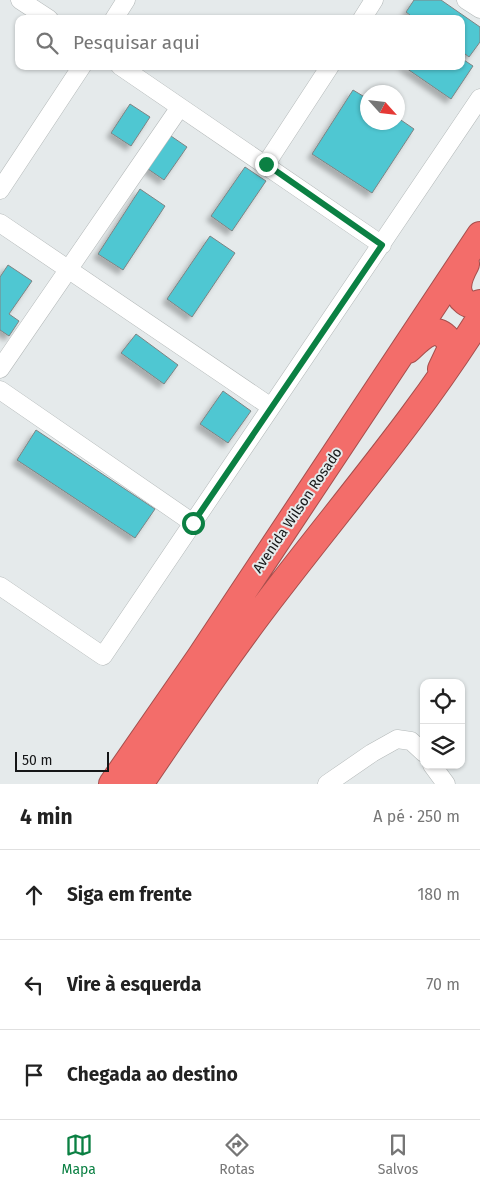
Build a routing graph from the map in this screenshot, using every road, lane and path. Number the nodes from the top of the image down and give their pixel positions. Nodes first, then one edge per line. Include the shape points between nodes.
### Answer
1 (20, 0) edge
2 (126, 0) edge
3 (374, 0) edge
4 (466, 0) edge
5 (480, 9) edge
6 (43, 15) edge
7 (117, 15) edge
8 (365, 15) edge
9 (79, 70) edge
10 (126, 70) edge
11 (327, 70) edge
12 (480, 98) edge
13 (180, 107) junction
14 (266, 164) junction
15 (0, 190) edge
16 (0, 223) edge
17 (479, 237) edge
18 (382, 245) junction
19 (68, 269) junction
20 (480, 303) edge
21 (480, 318) edge
22 (393, 365) junction
23 (0, 369) edge
24 (0, 390) edge
25 (428, 394) junction
26 (271, 407) junction
27 (193, 523) junction
28 (0, 586) edge
29 (420, 751) edge
30 (435, 769) edge
31 (112, 784) edge
32 (140, 784) edge
33 (327, 784) edge
34 (446, 784) edge

1 - 6 street
2 - 7 street
3 - 8 street
4 - 5 street
9 - 15 street
10 - 13 street
11 - 14 street
12 - 18 street
13 - 14 street
13 - 19 street
14 - 18 street
16 - 19 street
17 - 20 highway via 462,270 458,286 466,303
17 - 22 highway, Avenida Wilson Rosado
18 - 26 street
19 - 23 street
19 - 26 street
21 - 25 highway, Avenida Wilson Rosado
22 - 25 highway via 430,332 447,338 450,350
22 - 31 highway, Avenida Wilson Rosado
24 - 27 street
25 - 32 highway, Avenida Wilson Rosado via 251,624
26 - 27 street
27 - 28 street via 103,656
29 - 33 street via 411,741 397,739
30 - 34 street

